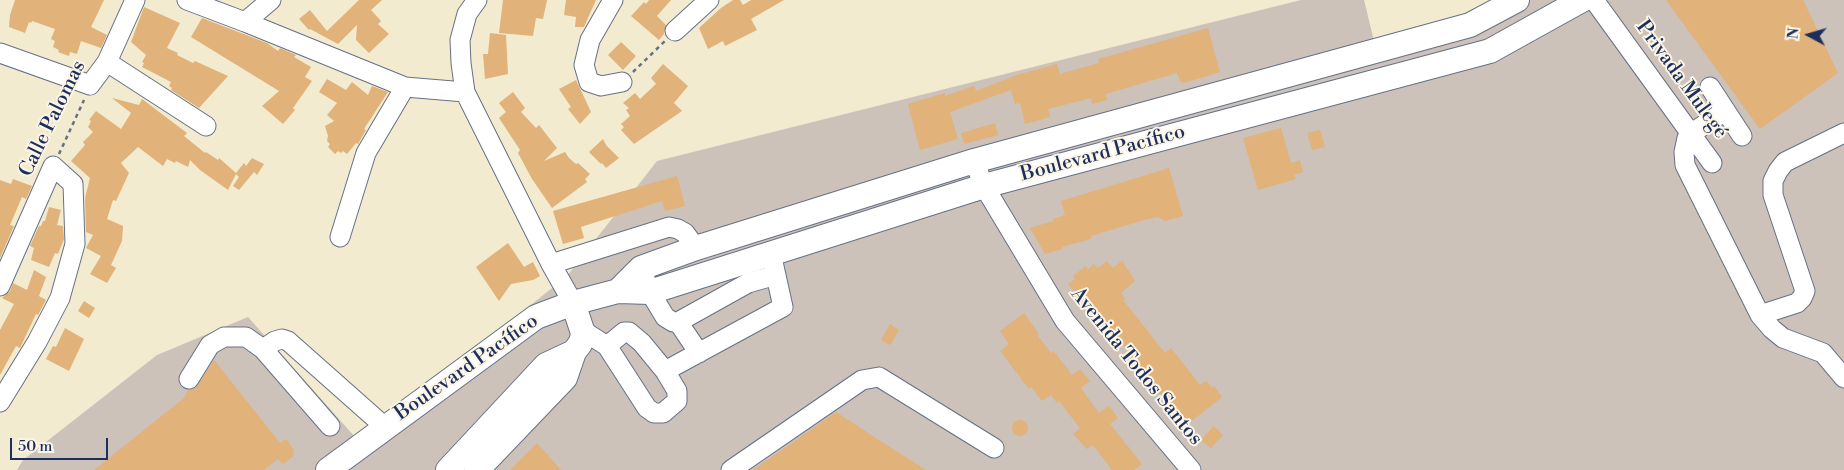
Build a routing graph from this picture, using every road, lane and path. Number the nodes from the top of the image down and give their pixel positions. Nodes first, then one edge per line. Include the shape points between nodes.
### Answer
1 (135, 0) edge
2 (187, 0) edge
3 (271, 0) edge
4 (477, 0) edge
5 (613, 0) edge
6 (708, 0) edge
7 (1518, 0) edge
8 (1582, 0) edge
9 (1594, 0) edge
10 (245, 22) junction
11 (675, 31) joint
12 (0, 53) edge
13 (107, 62) junction
14 (622, 82) joint
15 (90, 85) junction
16 (405, 87) junction
17 (1710, 87) dead end
18 (465, 92) junction
19 (1725, 111) junction
20 (206, 126) dead end
21 (1692, 133) junction
22 (1844, 133) edge
23 (1742, 136) dead end
24 (974, 162) junction
25 (1712, 162) dead end
26 (54, 166) junction
27 (984, 186) junction
28 (340, 237) dead end
29 (696, 248) junction
30 (551, 264) junction
31 (773, 264) junction
32 (641, 268) junction
33 (0, 286) edge
34 (618, 291) junction
35 (650, 292) junction
36 (573, 303) junction
37 (1760, 315) junction
38 (678, 322) junction
39 (578, 341) junction
40 (607, 346) junction
41 (263, 349) junction
42 (699, 353) junction
43 (665, 372) junction
44 (1844, 378) edge
45 (189, 379) dead end
46 (0, 402) edge
47 (330, 426) dead end
48 (385, 427) junction
49 (994, 448) dead end
50 (328, 470) edge
51 (448, 470) edge
52 (477, 470) edge
53 (731, 470) edge
54 (1191, 470) edge

1 - 13 street, Calle Palomas
2 - 10 street
3 - 10 street
4 - 18 street via 467,14 460,40
5 - 14 street via 590,40 584,65 589,82 601,86
6 - 11 street
7 - 24 main road, Boulevard Pacífico via 1470,25
8 - 27 main road, Boulevard Pacífico via 1490,51
9 - 21 street, Privada Mulegé
10 - 16 street
11 - 14 path
12 - 15 street
13 - 15 street, Calle Palomas
13 - 20 street
15 - 26 path, Calle Palomas
16 - 18 street
16 - 28 street via 366,153
17 - 19 street
18 - 30 street
19 - 21 street
19 - 23 street
21 - 25 street, Privada Mulegé
21 - 37 street via 1684,152 1685,165
22 - 37 street via 1785,162 1778,171 1773,195 1805,291 1797,303
24 - 27 street, Avenida Todos Santos
24 - 29 main road, Boulevard Pacífico
26 - 33 street, Calle Palomas
26 - 46 street via 73,184 75,244 60,298
27 - 31 main road, Boulevard Pacífico
27 - 54 street, Avenida Todos Santos via 1065,321
29 - 30 street via 684,233 669,227
29 - 32 main road, Boulevard Pacífico
30 - 36 street
31 - 35 main road, Boulevard Pacífico
31 - 38 street via 748,283
31 - 42 street via 783,307
32 - 34 main road, Boulevard Pacífico
32 - 35 street
34 - 35 main road, Boulevard Pacífico
34 - 36 main road, Boulevard Pacífico
35 - 38 street via 665,317
36 - 39 main road
36 - 48 main road, Boulevard Pacífico via 536,317
37 - 44 street via 1783,338 1822,353
38 - 42 street
39 - 40 street
39 - 51 main road via 546,365
39 - 52 main road via 564,378
40 - 43 street via 624,332 629,332
40 - 43 street via 647,408 654,413 662,413 677,401 677,391
41 - 45 street via 246,337 224,337 210,345
41 - 47 street
41 - 48 street via 275,341 288,341
42 - 43 street
48 - 50 main road, Boulevard Pacífico
49 - 53 street via 879,377 862,380

